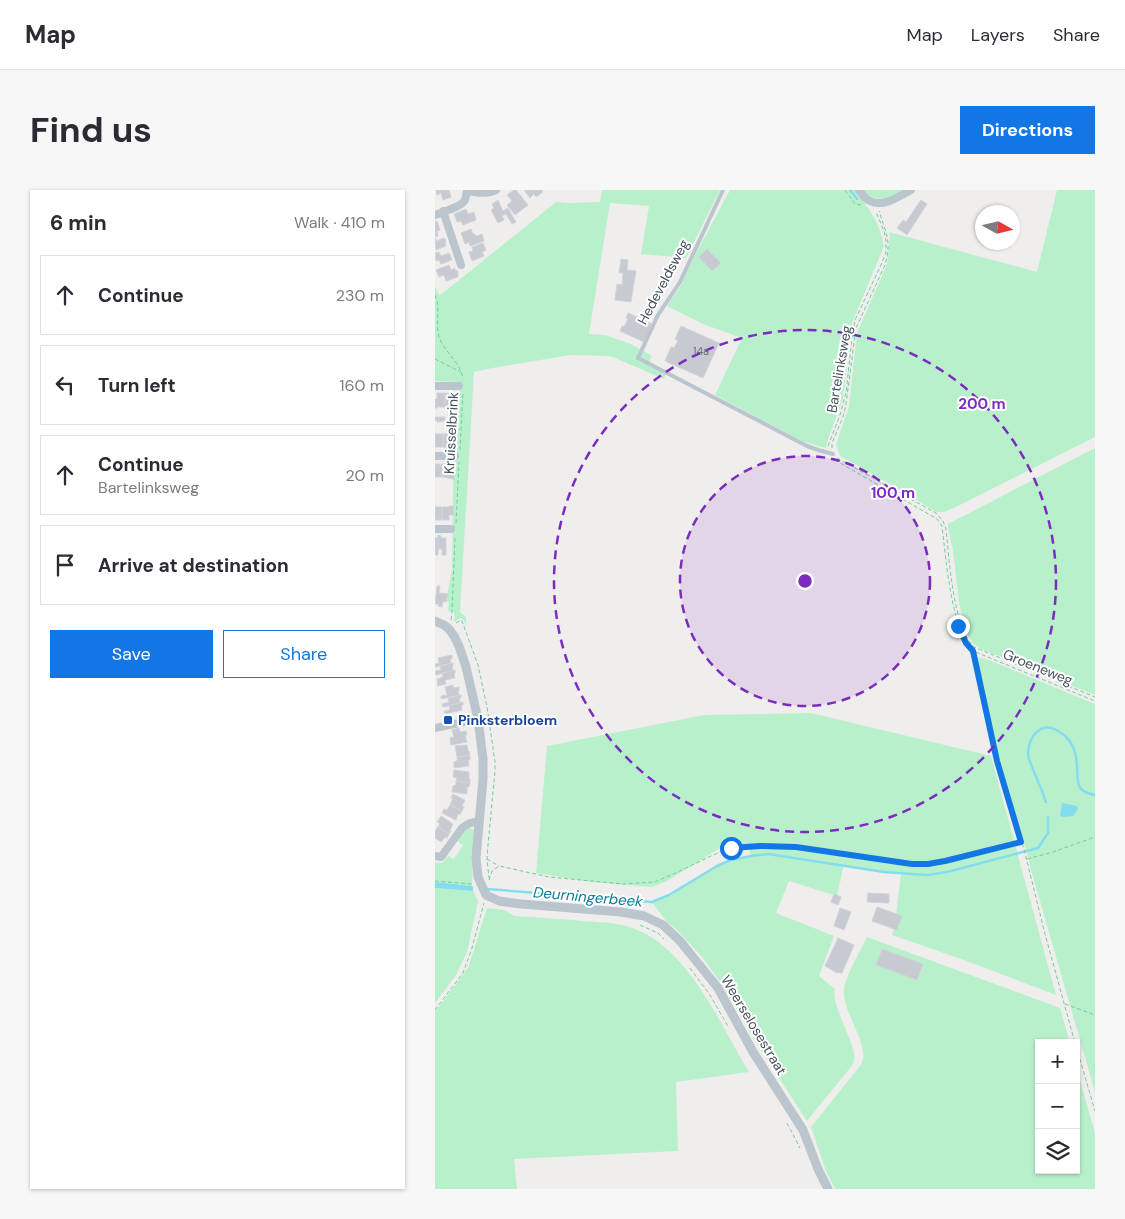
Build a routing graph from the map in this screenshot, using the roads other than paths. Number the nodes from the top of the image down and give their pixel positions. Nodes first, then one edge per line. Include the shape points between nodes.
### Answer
1 (496, 190) edge
2 (723, 190) edge
3 (859, 190) edge
4 (911, 190) edge
5 (466, 191) edge
6 (443, 212) junction
7 (435, 215) edge
8 (461, 265) dead end
9 (462, 385) road end
10 (435, 386) edge
11 (831, 453) road end
12 (435, 456) edge
13 (455, 456) dead end
14 (435, 529) edge
15 (451, 529) dead end
16 (435, 620) edge
17 (478, 719) junction
18 (435, 728) edge
19 (479, 822) junction
20 (435, 856) edge
21 (828, 1189) edge

1 - 5 street via 483,193
2 - 11 lane, Hedeveldsweg via 681,282 658,315 638,358 807,446
3 - 4 street via 876,205
5 - 6 street via 461,204
6 - 7 street
6 - 8 street
9 - 10 street
12 - 13 street
14 - 15 street
16 - 17 street via 449,629 459,646
17 - 18 street
17 - 19 street via 483,759
19 - 20 street via 467,824 441,857
19 - 21 street, Weerselosestraat via 476,858 481,889 499,901 644,916 663,925 680,941 718,988 753,1052 803,1130

